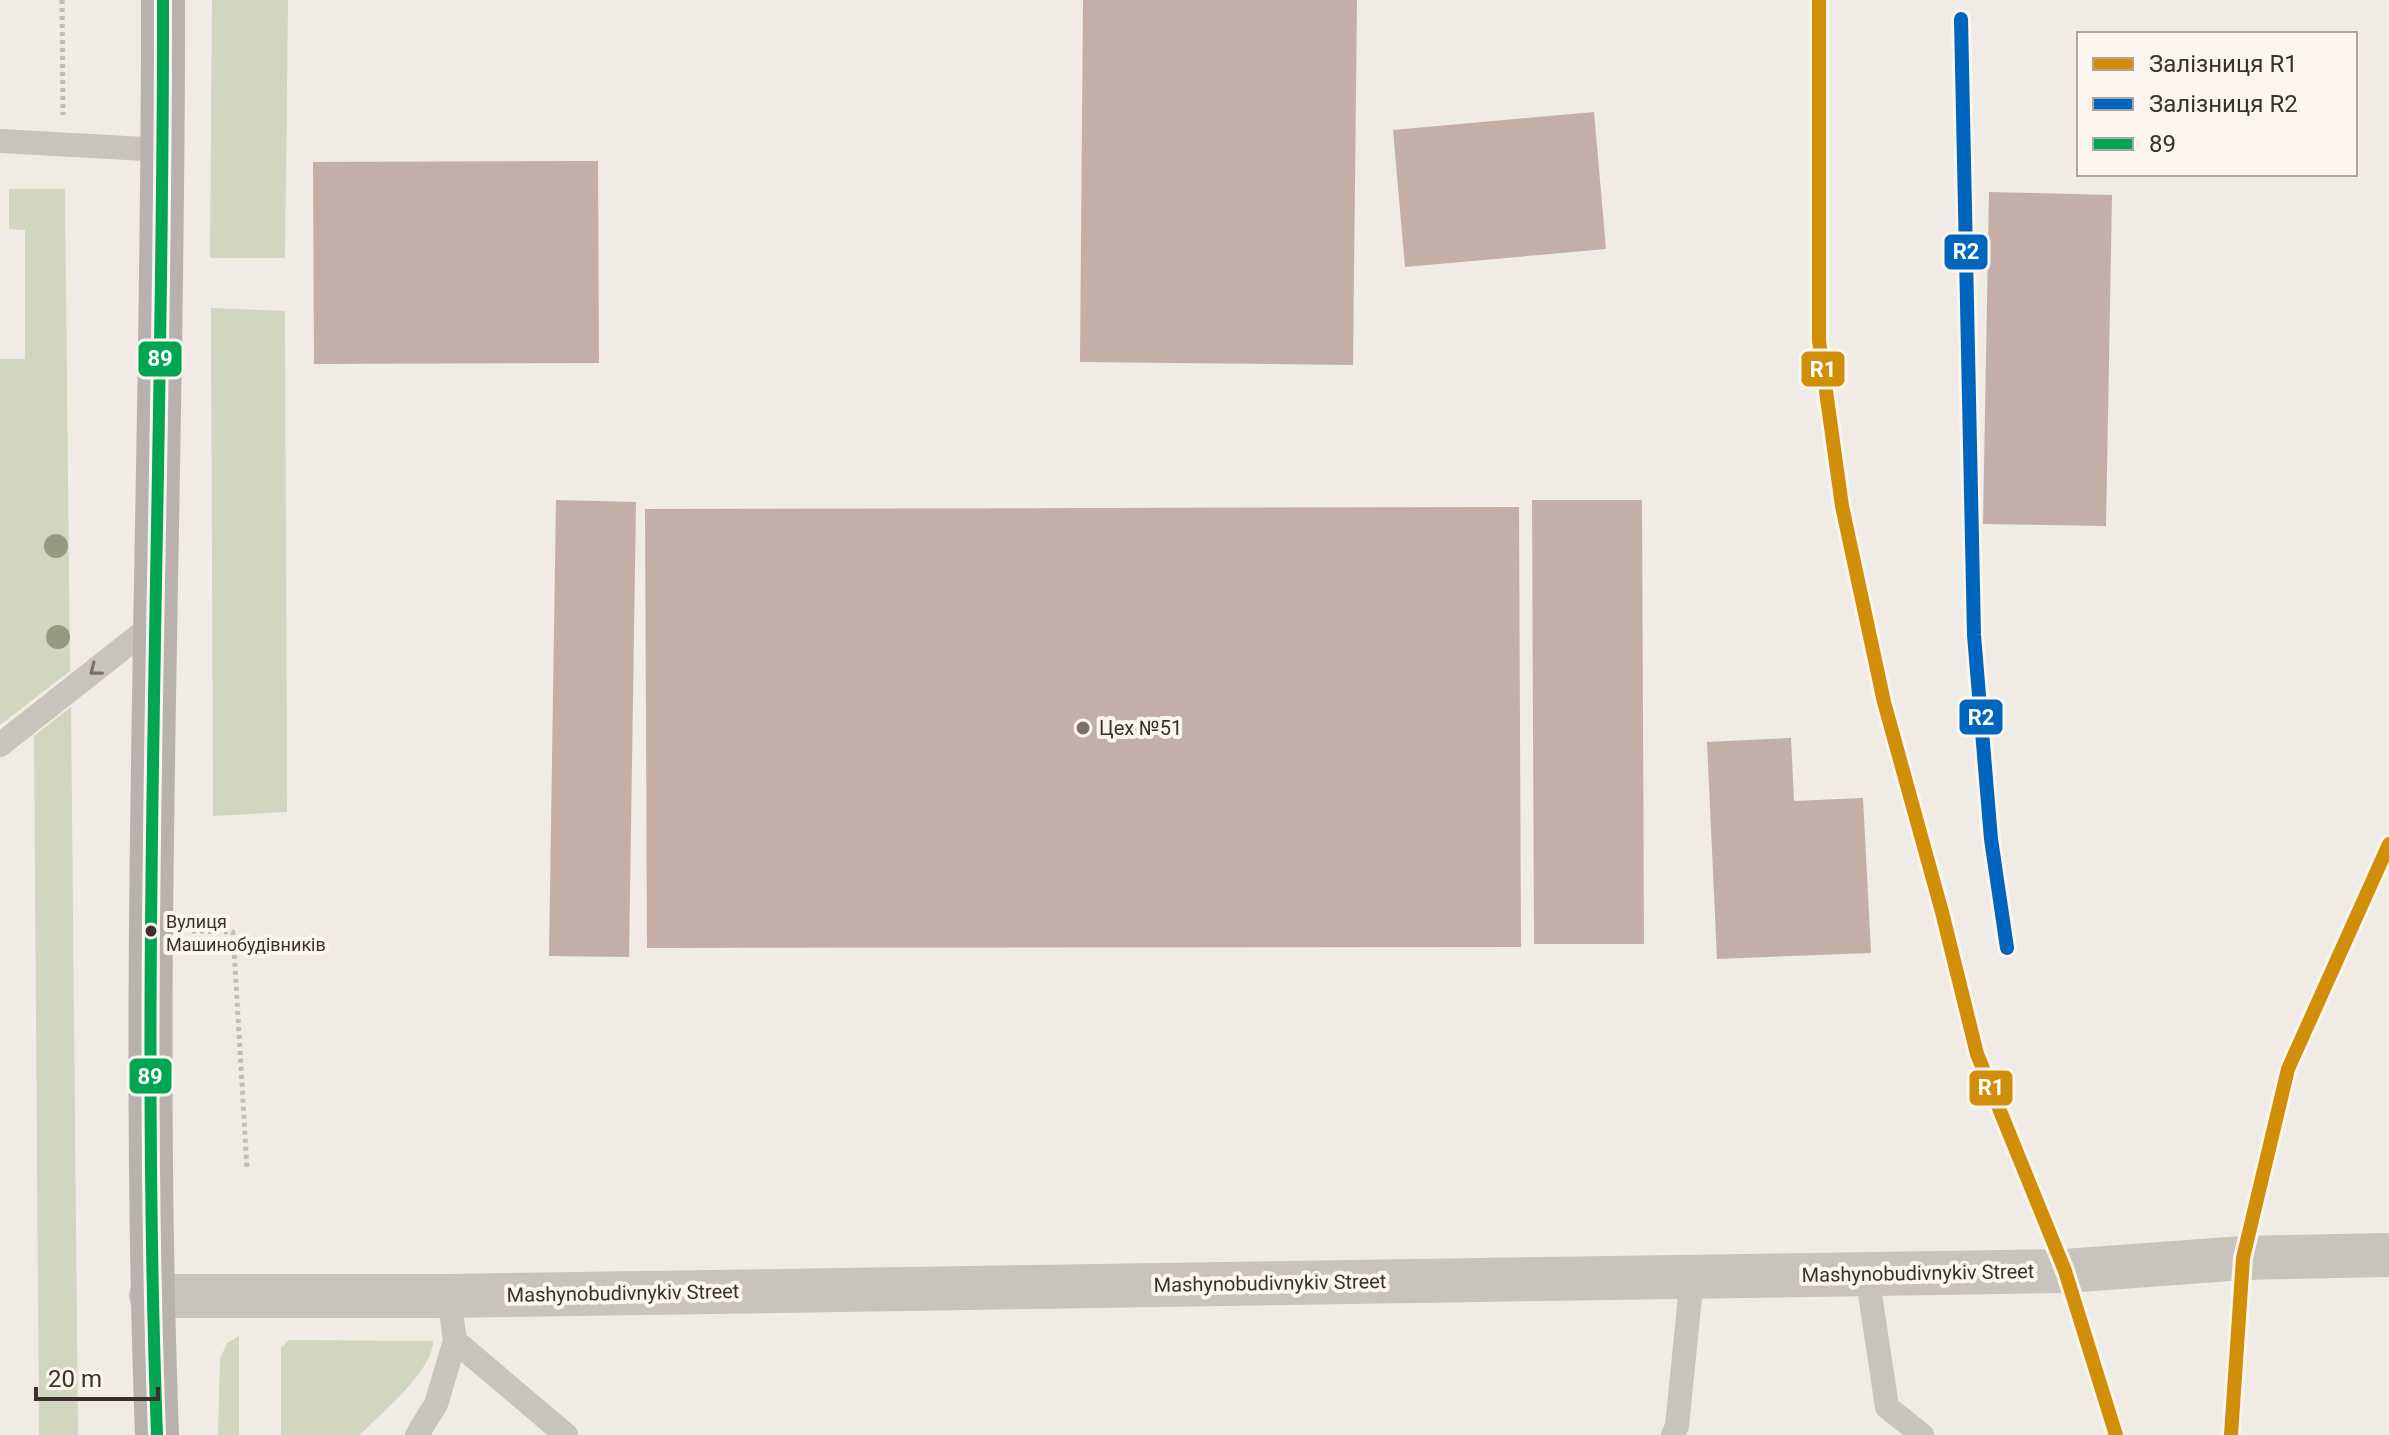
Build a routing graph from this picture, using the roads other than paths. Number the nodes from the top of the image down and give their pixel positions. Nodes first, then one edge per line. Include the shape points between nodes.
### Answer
1 (163, 0) edge
2 (0, 141) edge
3 (163, 150) junction
4 (156, 622) junction
5 (0, 745) edge
6 (2389, 1255) edge
7 (1867, 1274) junction
8 (1692, 1277) junction
9 (151, 1296) junction
10 (449, 1296) junction
11 (455, 1341) junction
12 (157, 1435) edge
13 (417, 1435) edge
14 (566, 1435) edge
15 (1673, 1435) edge
16 (1922, 1435) edge

1 - 3 main road
2 - 3 lane
3 - 4 main road
4 -> 5 lane
4 - 9 main road
6 - 7 street, Mashynobudivnykiv Street via 2243,1258 2065,1271
7 - 8 street, Mashynobudivnykiv Street
7 - 16 lane via 1887,1407
8 - 10 street, Mashynobudivnykiv Street
8 - 15 lane
9 - 10 street, Mashynobudivnykiv Street
9 - 12 main road
10 - 11 lane
11 - 13 lane via 436,1404
11 - 14 lane

